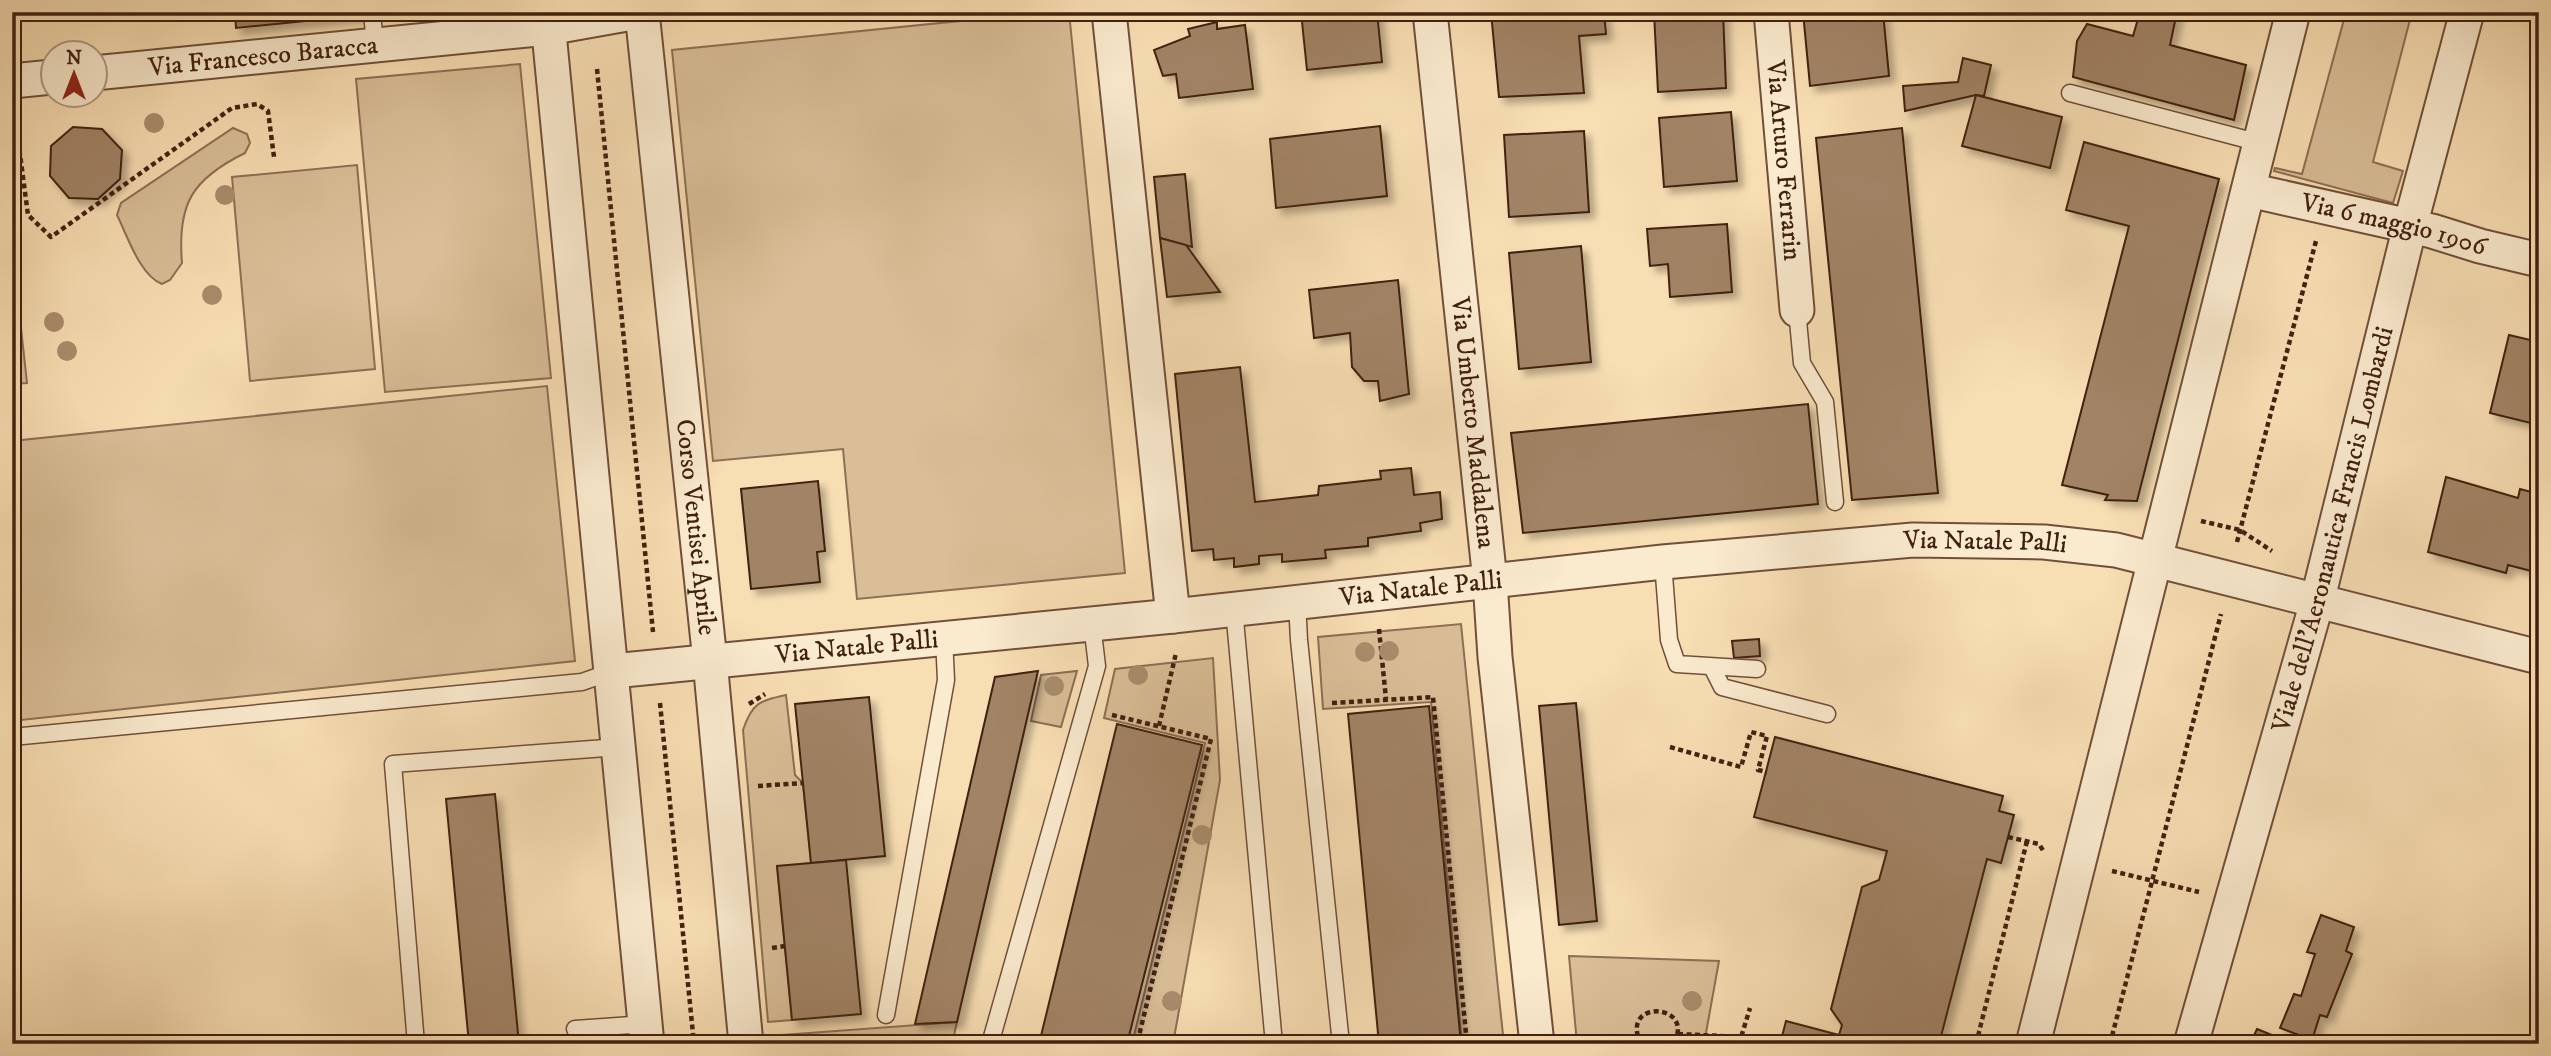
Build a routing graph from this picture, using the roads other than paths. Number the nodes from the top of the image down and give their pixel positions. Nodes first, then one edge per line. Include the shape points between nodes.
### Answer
1 (372, 12) edge
2 (640, 12) edge
3 (1109, 12) edge
4 (1430, 12) edge
5 (1771, 12) edge
6 (2293, 12) edge
7 (2467, 12) edge
8 (547, 20) edge
9 (375, 45) junction
10 (108, 72) edge
11 (38, 84) edge
12 (2070, 93) dead end
13 (13, 97) edge
14 (2260, 143) junction
15 (2249, 190) junction
16 (2410, 226) junction
17 (2539, 260) edge
18 (1797, 310) joint
19 (1835, 502) dead end
20 (2156, 559) junction
21 (1662, 562) junction
22 (1490, 582) junction
23 (1297, 602) junction
24 (2317, 602) junction
25 (1234, 609) junction
26 (1092, 624) junction
27 (1175, 631) junction
28 (944, 638) junction
29 (2539, 657) edge
30 (710, 661) junction
31 (1712, 667) junction
32 (1757, 670) dead end
33 (612, 671) junction
34 (1827, 715) dead end
35 (12, 737) edge
36 (619, 747) junction
37 (886, 1015) dead end
38 (575, 1029) dead end
39 (647, 1034) edge
40 (416, 1044) edge
41 (747, 1044) edge
42 (990, 1044) edge
43 (1274, 1044) edge
44 (1341, 1044) edge
45 (1537, 1044) edge
46 (2033, 1044) edge
47 (2191, 1044) edge

1 - 9 lane
2 - 8 street, Via Francesco Baracca
2 - 30 street, Corso Ventisei Aprile
3 - 27 street
4 - 22 street, Via Umberto Maddalena
5 - 18 street, Via Arturo Ferrarin
6 - 14 street
7 - 16 street, Viale dell'Aeronautica Francis Lombardi
8 - 9 street, Via Francesco Baracca
8 - 33 street
9 - 10 street, Via Francesco Baracca
11 - 13 street
12 - 14 lane
14 - 15 street
15 - 16 street, Via 6 maggio 1906
15 - 20 street
16 - 17 street, Via 6 maggio 1906
16 - 24 street, Viale dell'Aeronautica Francis Lombardi
18 - 19 lane via 1802,363 1825,402
20 - 21 street, Via Natale Palli via 2044,542 1913,540
20 - 24 street, Via Natale Palli via 2226,592
20 - 46 street
21 - 22 street, Via Natale Palli
21 - 31 lane via 1669,640 1677,664
22 - 23 street, Via Natale Palli
22 - 45 street, Via Umberto Maddalena via 1494,657
23 - 25 street, Via Natale Palli
23 - 44 lane
24 - 29 street, Via Natale Palli
24 - 47 street, Viale dell'Aeronautica Francis Lombardi
25 - 27 street, Via Natale Palli
25 - 43 lane
26 - 27 street, Via Natale Palli
26 - 28 street, Via Natale Palli
26 - 42 lane via 1097,666
28 - 30 street, Via Natale Palli
28 - 37 lane via 946,680
30 - 33 street, Via Natale Palli
30 - 41 street, Corso Ventisei Aprile
31 - 32 lane
31 - 34 lane via 1722,687
33 - 35 lane via 582,681
33 - 36 street
36 - 39 street
36 - 40 lane via 393,764
38 - 39 lane

